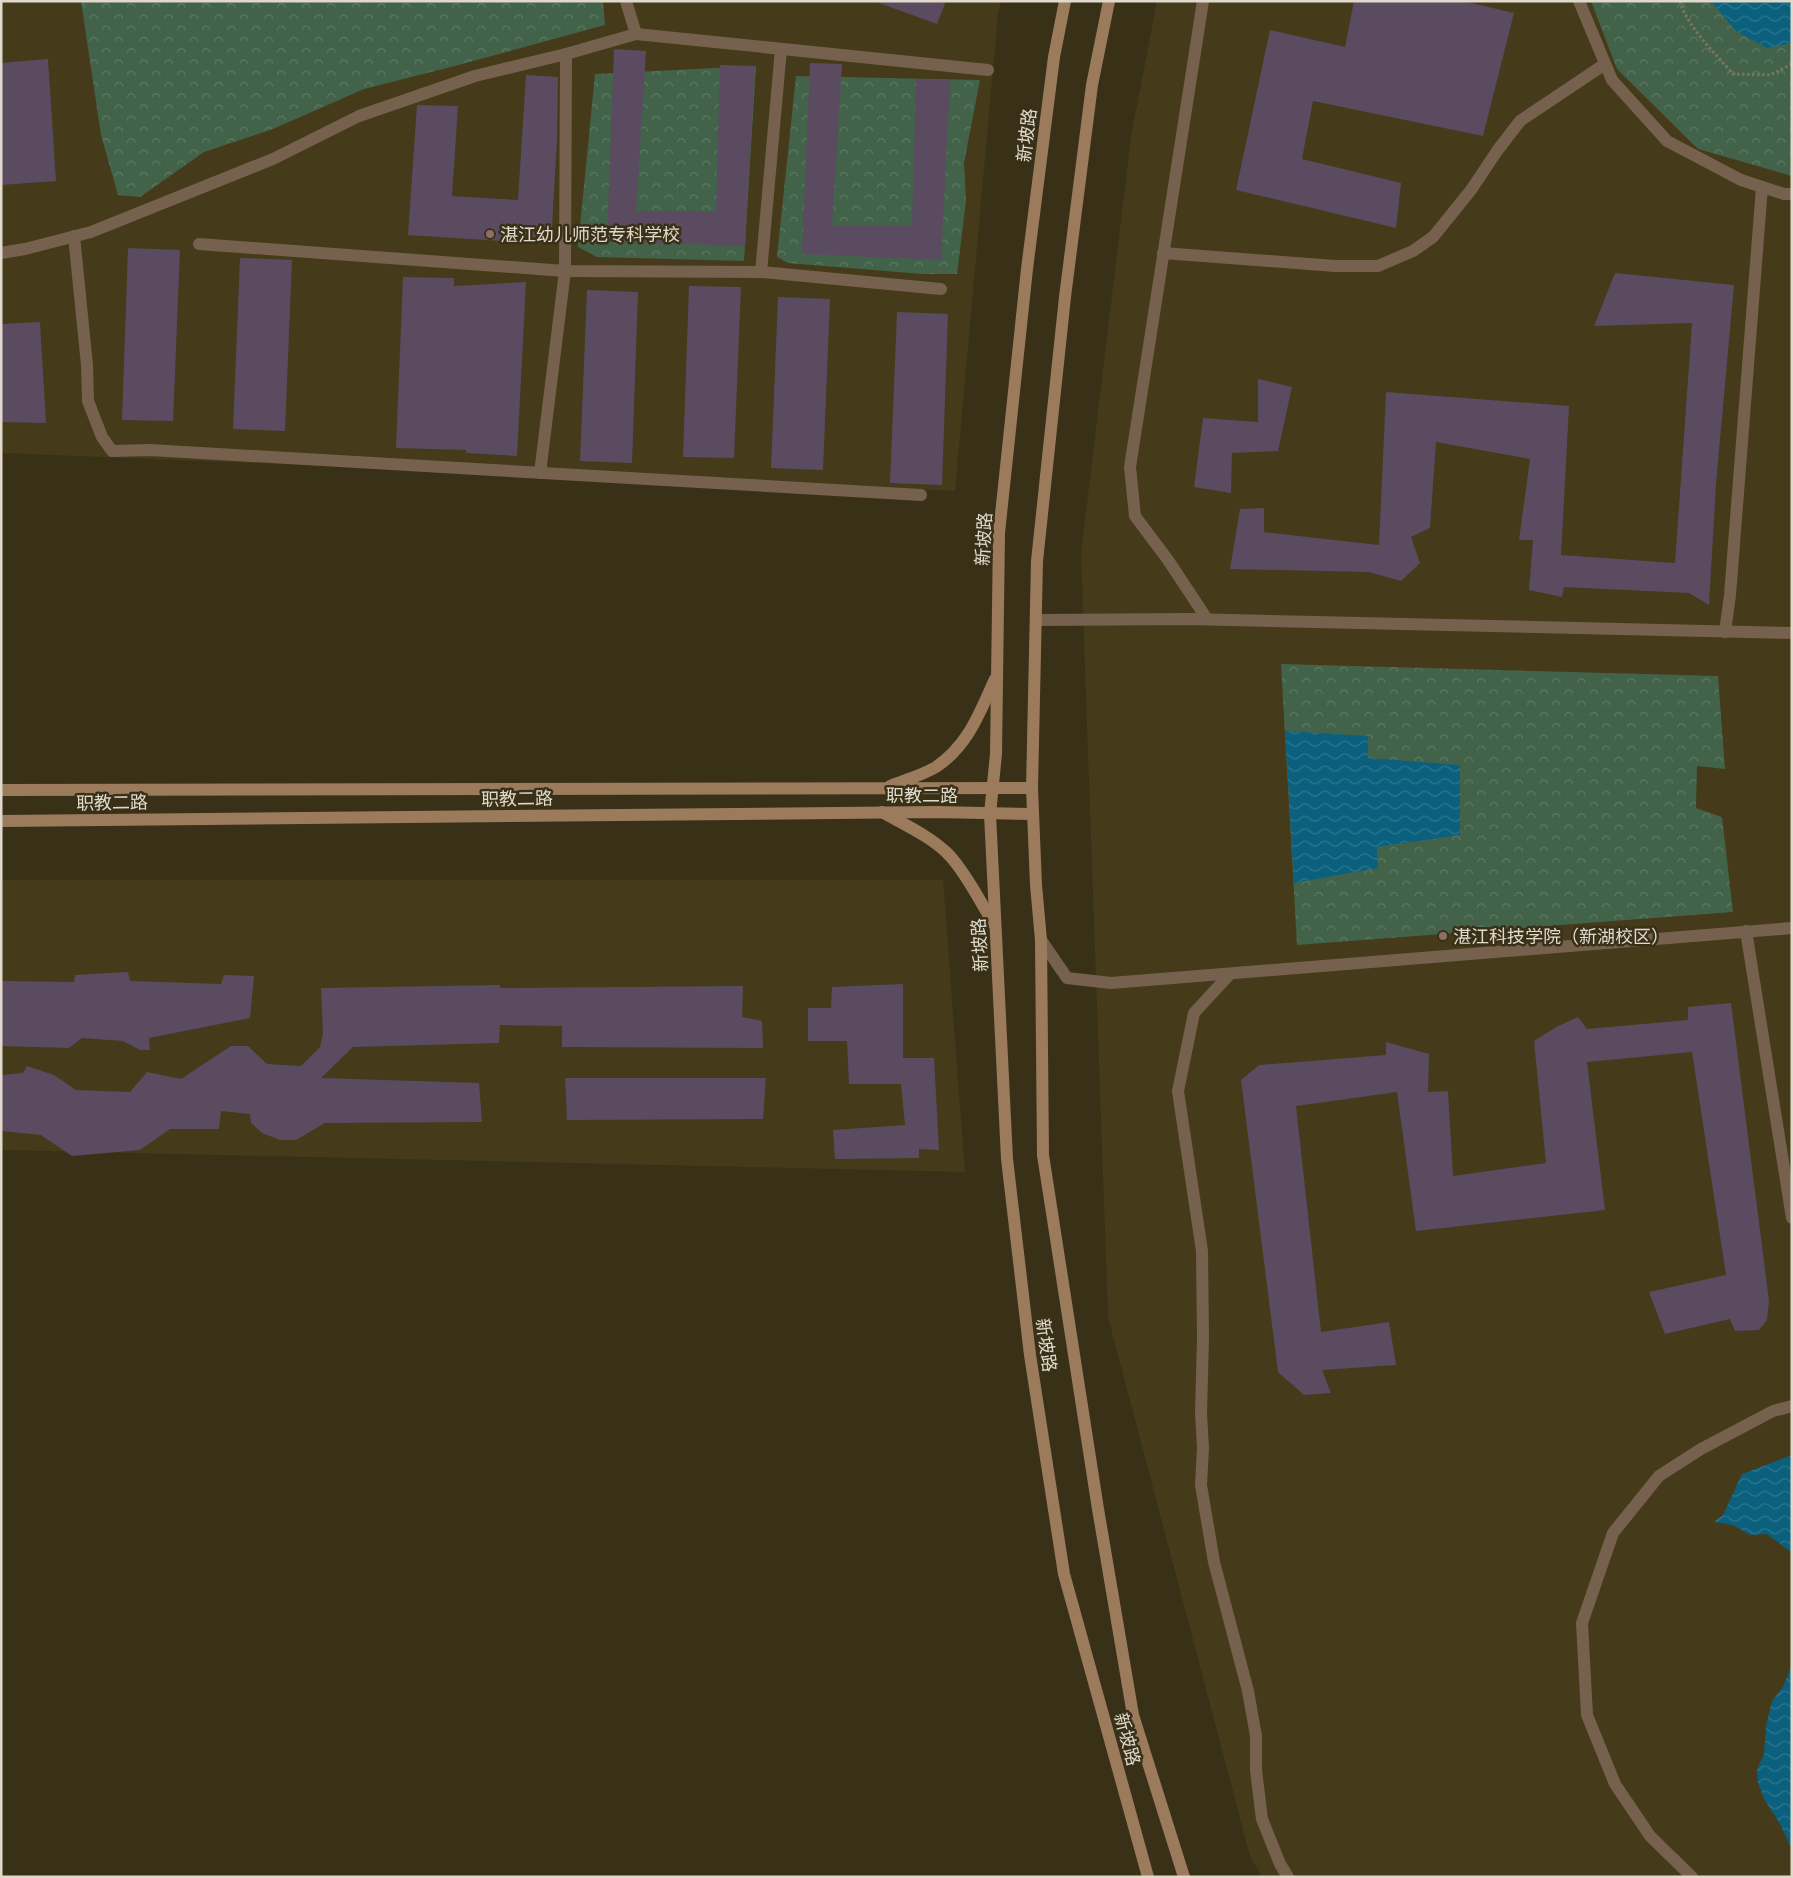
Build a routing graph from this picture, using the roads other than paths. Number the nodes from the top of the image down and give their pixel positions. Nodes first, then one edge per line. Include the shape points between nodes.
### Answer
1 (626, 1) edge
2 (1065, 1) edge
3 (1109, 1) edge
4 (1203, 1) edge
5 (1579, 1) edge
6 (636, 34) junction
7 (781, 49) junction
8 (566, 54) junction
9 (1605, 64) junction
10 (988, 70) dead end
11 (1762, 187) junction
12 (1792, 194) edge
13 (74, 236) junction
14 (199, 244) dead end
15 (1, 253) edge
16 (1163, 253) junction
17 (565, 271) junction
18 (761, 272) junction
19 (941, 289) dead end
20 (540, 473) junction
21 (921, 495) dead end
22 (1207, 619) junction
23 (1036, 620) junction
24 (1725, 632) junction
25 (1792, 633) edge
26 (997, 674) junction
27 (992, 788) junction
28 (1032, 788) junction
29 (883, 789) junction
30 (1, 790) edge
31 (882, 812) junction
32 (990, 814) junction
33 (1033, 814) junction
34 (1, 821) edge
35 (996, 926) junction
36 (1792, 928) edge
37 (1746, 931) junction
38 (1041, 940) junction
39 (1230, 974) junction
40 (1792, 1218) edge
41 (1792, 1406) edge
42 (1148, 1877) edge
43 (1184, 1877) edge
44 (1288, 1877) edge
45 (1692, 1877) edge

1 - 6 street
2 - 26 street, 新坡路 via 1054,57 1028,260 999,533
3 - 23 street via 1092,86 1065,297 1037,561
4 - 16 street
5 - 9 street
6 - 7 street
6 - 8 street
7 - 10 street
7 - 18 street
8 - 13 street via 475,76 359,116 272,159
8 - 17 street
9 - 11 street via 1612,80 1667,141 1741,180
9 - 16 street via 1520,121 1433,237 1413,252 1378,266 1335,266
11 - 12 street
11 - 24 street
13 - 15 street
13 - 20 street via 88,401 102,438 112,452 150,450
14 - 17 street
16 - 22 street via 1130,467 1135,516
17 - 18 street
17 - 20 street
18 - 19 street
20 - 21 street
22 - 23 street
22 - 24 street
23 - 28 street
24 - 25 street
26 - 27 street, 新坡路 via 996,754
26 - 29 street via 969,735 954,752 936,767
27 - 28 street, 职教二路
27 - 29 street, 职教二路
27 - 32 street, 新坡路
28 - 33 street
29 - 30 street, 职教二路
31 - 32 street, 职教二路
31 - 34 street, 职教二路
31 - 35 street via 949,856
32 - 33 street, 职教二路
32 - 35 street, 新坡路
33 - 38 street, 新坡路
35 - 42 street, 新坡路 via 1006,1159 1030,1355 1064,1574
36 - 37 street
37 - 39 street
37 - 40 street
38 - 39 street via 1067,978 1110,983
38 - 43 street, 新坡路 via 1043,1155 1133,1715
39 - 44 street via 1194,1014 1178,1091 1202,1251 1201,1485 1214,1562 1248,1692 1256,1736 1262,1819
41 - 45 street via 1773,1411 1701,1449 1659,1476 1613,1533 1582,1623 1586,1715 1615,1784 1650,1836

